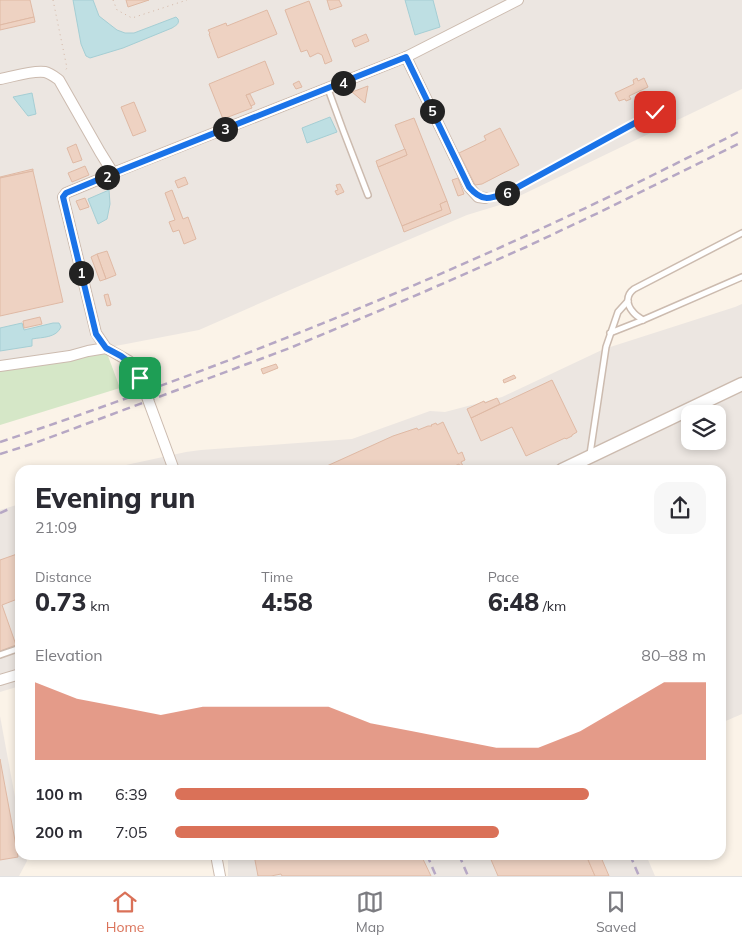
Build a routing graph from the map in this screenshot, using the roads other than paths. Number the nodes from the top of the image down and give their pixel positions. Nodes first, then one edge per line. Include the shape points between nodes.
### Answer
1 (518, 0) edge
2 (406, 57) junction
3 (0, 79) edge
4 (328, 89) junction
5 (655, 112) dead end
6 (114, 173) junction
7 (368, 194) dead end
8 (485, 198) joint
9 (742, 233) edge
10 (742, 277) edge
11 (628, 301) junction
12 (643, 320) junction
13 (610, 333) junction
14 (106, 348) junction
15 (0, 366) edge
16 (742, 384) edge
17 (590, 457) junction
18 (172, 465) edge
19 (573, 465) edge
20 (15, 650) edge
21 (0, 655) edge
22 (15, 676) edge
23 (0, 680) edge
24 (217, 860) edge
25 (220, 876) edge

1 - 2 street
2 - 4 street
2 - 8 street via 469,187
3 - 6 street via 45,72 59,80
4 - 6 street
4 - 7 lane
5 - 8 lane via 507,193
6 - 14 street via 63,197 96,334
9 - 11 lane via 634,289 628,293
10 - 12 lane
11 - 12 lane via 632,312
11 - 13 lane via 618,312
12 - 13 lane
13 - 17 lane
14 - 15 street
14 - 18 street, bridge via 134,366
16 - 17 street
17 - 19 street
20 - 21 lane
22 - 23 street
24 - 25 street

